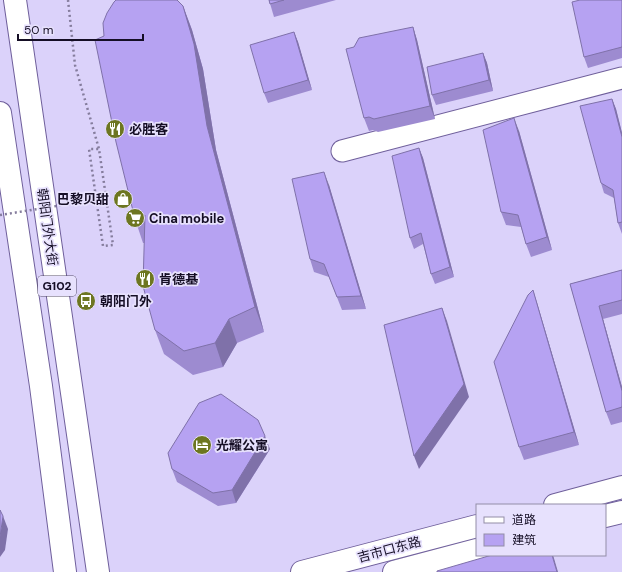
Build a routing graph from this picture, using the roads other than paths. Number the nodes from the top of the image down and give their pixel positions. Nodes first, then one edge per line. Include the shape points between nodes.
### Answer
1 (16, 0) edge
2 (622, 78) edge
3 (0, 113) edge
4 (342, 151) dead end
5 (622, 487) edge
6 (559, 504) edge
7 (622, 512) edge
8 (606, 516) edge
9 (476, 526) edge
10 (476, 550) edge
11 (405, 571) edge
12 (65, 572) edge
13 (98, 572) edge
14 (302, 572) edge

1 - 13 main road, 朝阳门外大街 / G102
2 - 4 street
3 - 12 main road, G102 via 47,426
5 - 6 main road
7 - 8 main road
9 - 14 main road, 吉市口东路
10 - 11 main road, 吉市口东路

